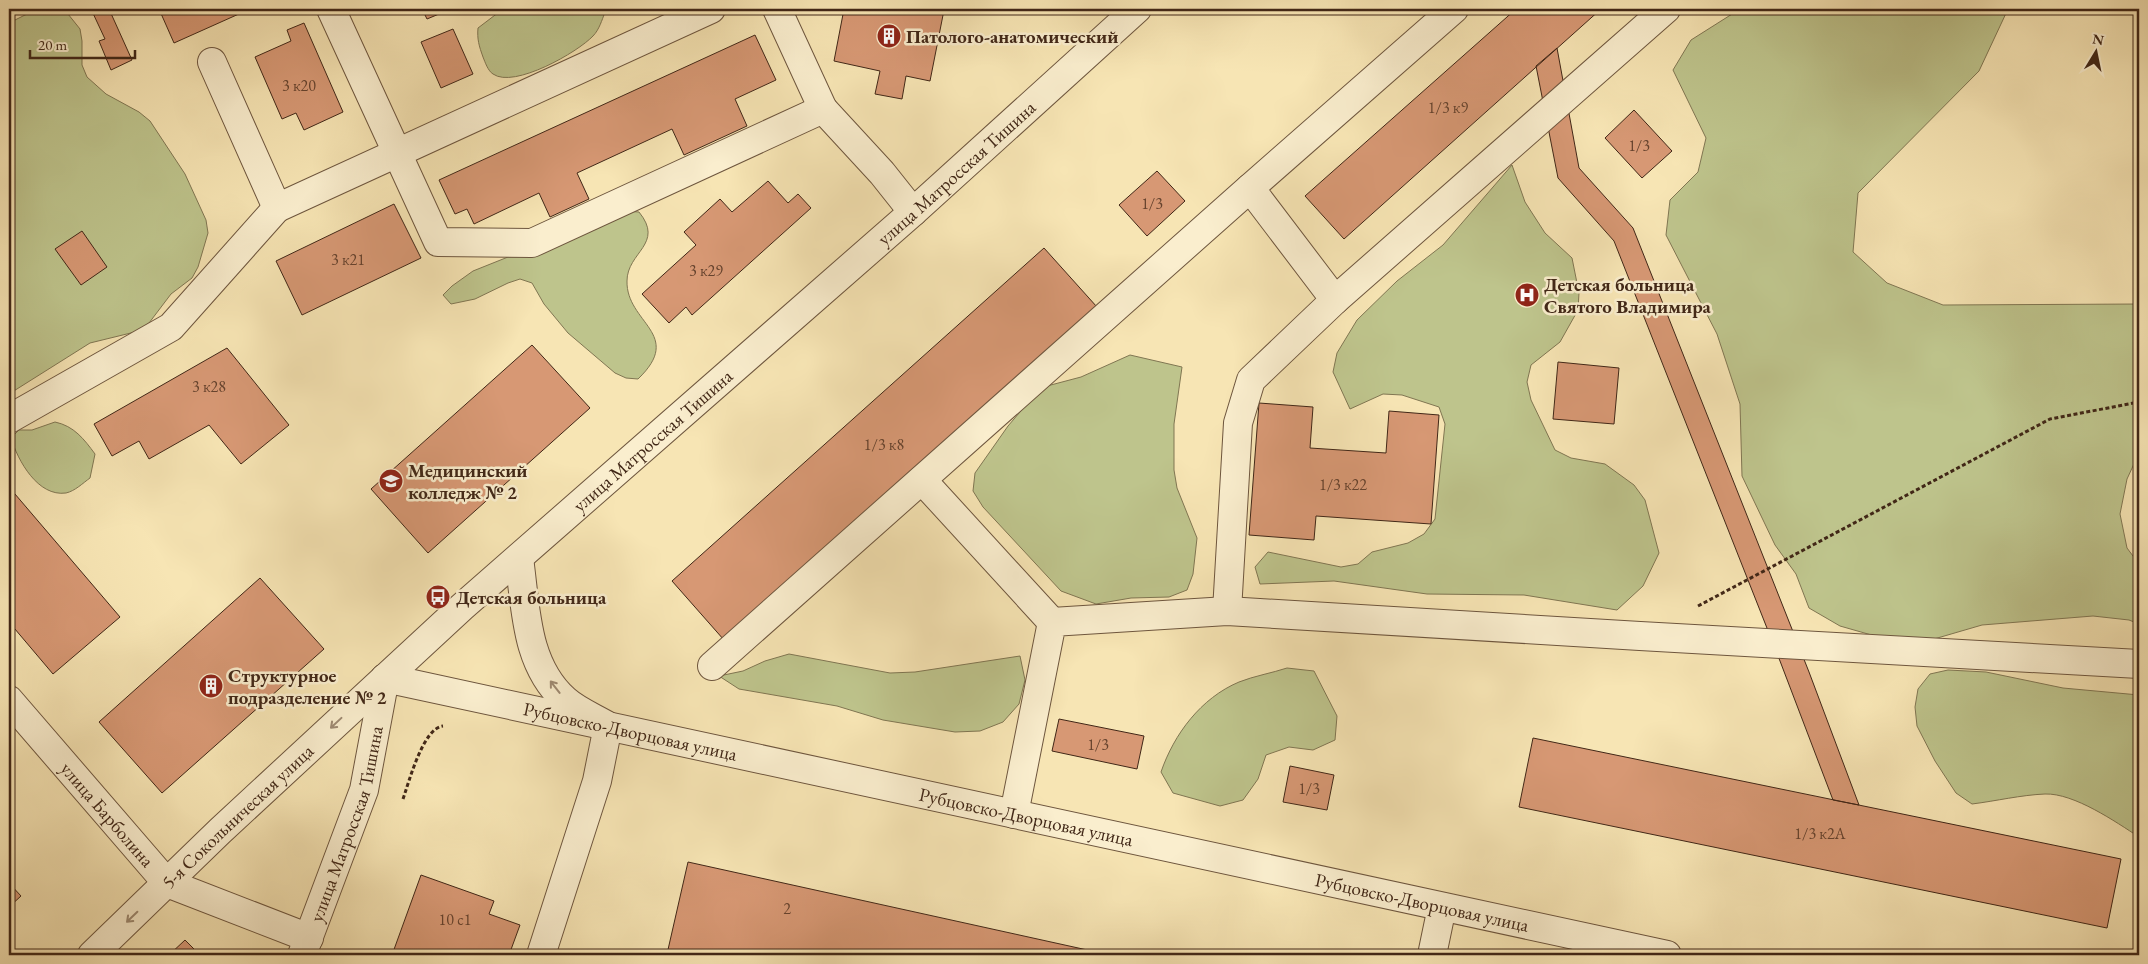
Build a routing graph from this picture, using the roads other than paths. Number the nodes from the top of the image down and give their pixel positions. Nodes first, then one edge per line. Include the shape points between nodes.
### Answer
1 (331, 9) edge
2 (711, 9) edge
3 (777, 9) edge
4 (1137, 9) edge
5 (1454, 9) edge
6 (1666, 9) edge
7 (212, 62) dead end
8 (823, 109) junction
9 (397, 153) junction
10 (1250, 188) junction
11 (277, 208) junction
12 (913, 212) junction
13 (1335, 300) junction
14 (9, 419) edge
15 (922, 480) junction
16 (519, 558) junction
17 (1227, 611) junction
18 (1052, 622) junction
19 (2139, 664) edge
20 (712, 666) dead end
21 (385, 678) junction
22 (9, 700) edge
23 (608, 726) junction
24 (1014, 814) junction
25 (166, 883) junction
26 (1442, 907) junction
27 (306, 946) edge
28 (1629, 951) edge
29 (92, 955) edge
30 (541, 955) edge
31 (1432, 955) edge
32 (1667, 955) edge

1 - 9 street
2 - 9 street
3 - 8 street
4 - 12 street, улица Матросская Тишина
5 - 10 street
6 - 13 street
7 - 11 street
8 - 9 street via 532,243 438,242
8 - 12 street
9 - 11 street
10 - 13 street
10 - 15 street
11 - 14 street via 171,327
12 - 16 street, улица Матросская Тишина
13 - 17 street via 1251,380 1238,423
15 - 18 street
15 - 20 street
16 - 21 street, улица Матросская Тишина
23 -> 16 street via 566,701 539,667 530,641
17 - 18 street
17 - 19 street
18 - 24 street
21 - 23 street, Рубцовско-Дворцовая улица
21 -> 25 street, 5-я Сокольническая улица
21 - 27 street, улица Матросская Тишина via 364,790
22 - 25 street, улица Барболина
23 - 24 street, Рубцовско-Дворцовая улица
23 - 30 street via 597,781
24 - 26 street, Рубцовско-Дворцовая улица
25 - 27 street, улица Барболина
25 -> 29 street, 5-я Сокольническая улица
26 - 28 street, Рубцовско-Дворцовая улица
26 - 31 street
28 - 32 street, Рубцовско-Дворцовая улица

